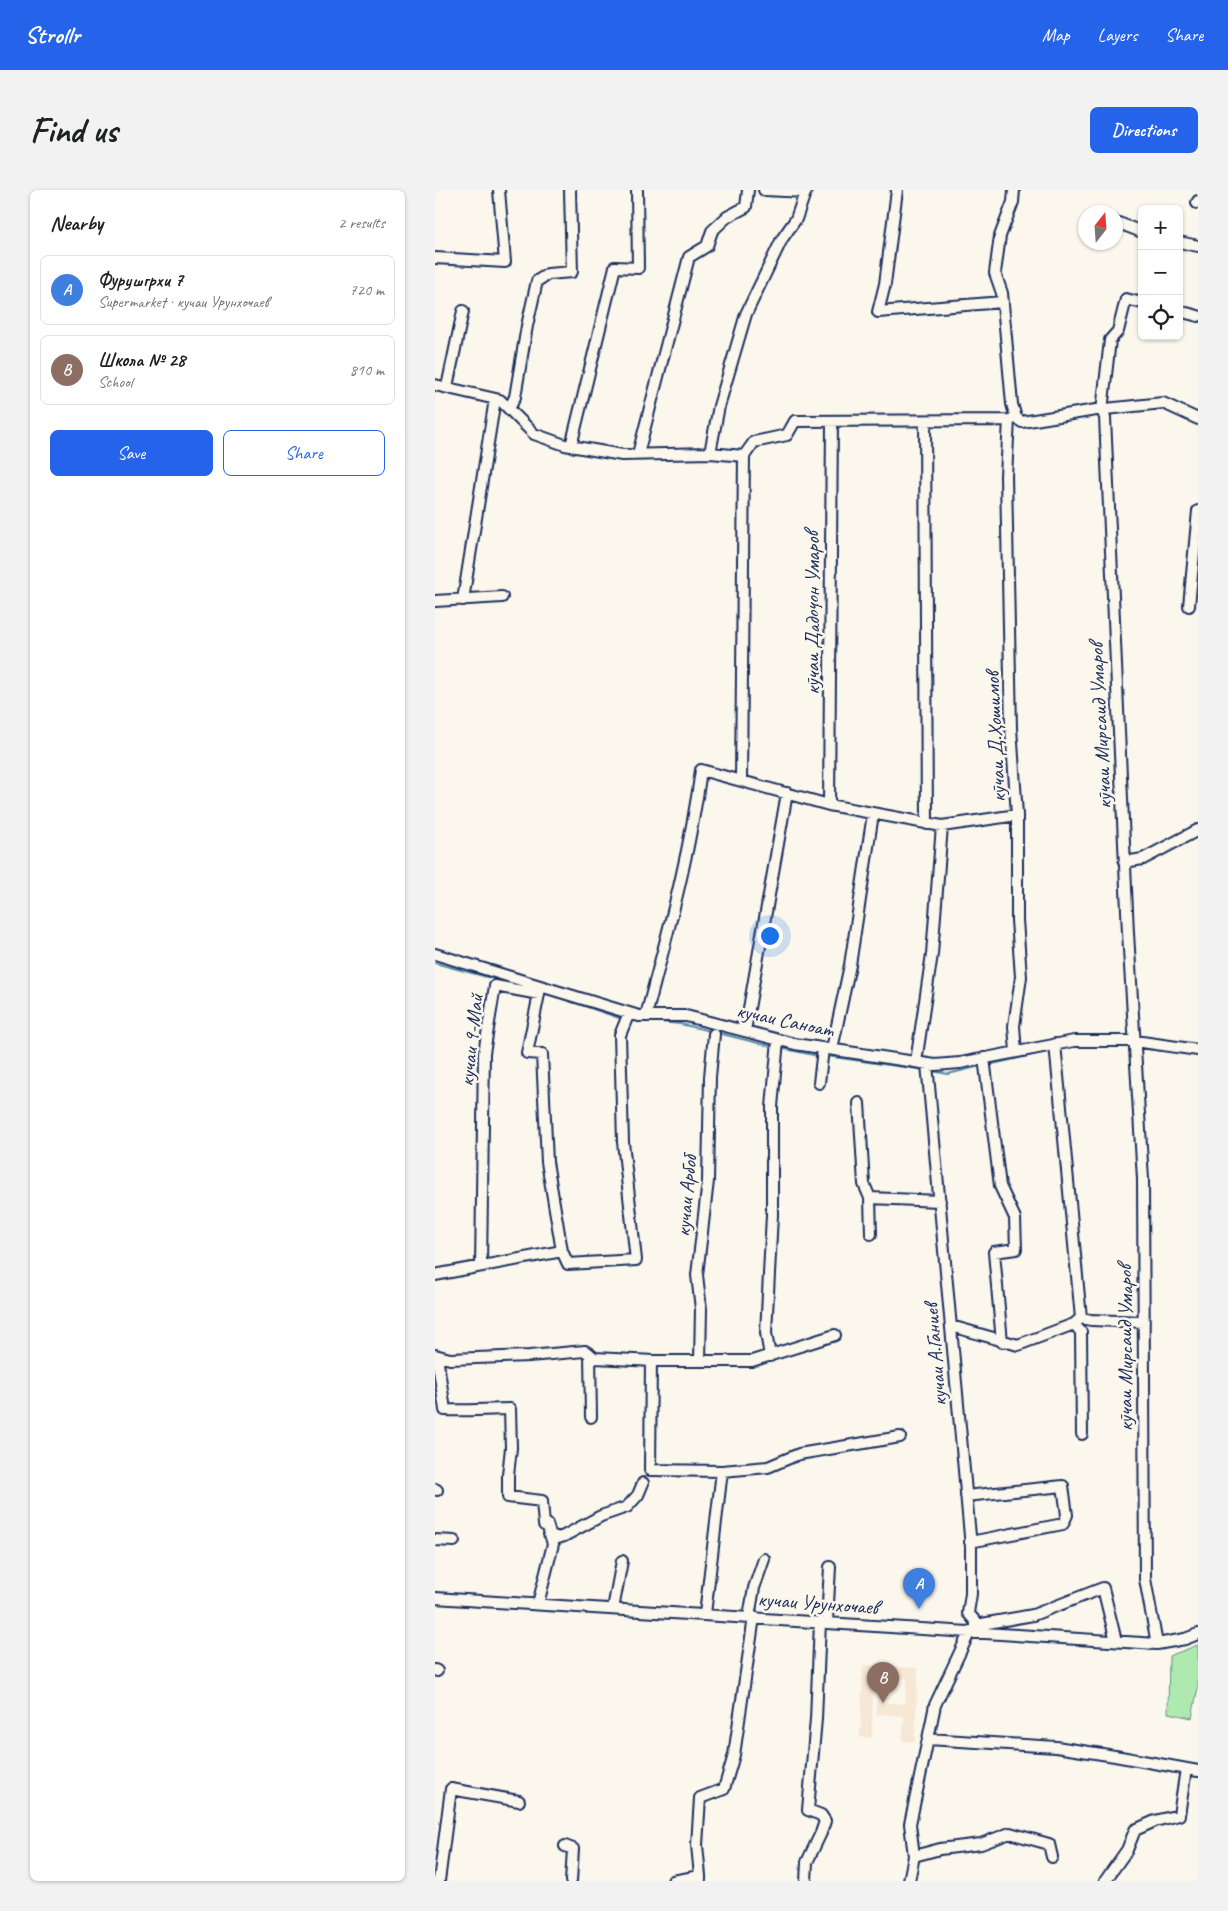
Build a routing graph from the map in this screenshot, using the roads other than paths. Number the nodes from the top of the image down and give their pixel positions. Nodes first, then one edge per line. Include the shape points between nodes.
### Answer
1 (499, 190) edge
2 (570, 190) edge
3 (637, 190) edge
4 (748, 190) edge
5 (764, 190) edge
6 (897, 190) edge
7 (1014, 190) edge
8 (806, 191) edge
9 (1123, 224) edge
10 (1138, 230) edge
11 (1183, 243) edge
12 (1198, 246) edge
13 (435, 258) edge
14 (1138, 301) edge
15 (1003, 302) junction
16 (463, 311) dead end
17 (1183, 312) edge
18 (1198, 316) edge
19 (435, 385) edge
20 (447, 387) junction
21 (495, 399) junction
22 (509, 409) junction
23 (1102, 411) junction
24 (1012, 419) junction
25 (1198, 419) edge
26 (925, 421) junction
27 (832, 422) junction
28 (571, 446) junction
29 (710, 453) junction
30 (638, 454) junction
31 (744, 456) junction
32 (1198, 511) edge
33 (502, 597) dead end
34 (463, 600) junction
35 (435, 601) edge
36 (1189, 606) dead end
37 (741, 781) junction
38 (787, 793) junction
39 (829, 805) junction
40 (873, 814) junction
41 (1017, 815) junction
42 (927, 824) junction
43 (942, 826) junction
44 (1198, 830) edge
45 (1125, 862) junction
46 (435, 954) edge
47 (646, 1016) junction
48 (627, 1017) junction
49 (745, 1031) junction
50 (714, 1034) dead end
51 (778, 1045) junction
52 (1135, 1045) junction
53 (1055, 1048) junction
54 (1198, 1050) edge
55 (1016, 1052) junction
56 (825, 1053) junction
57 (916, 1062) junction
58 (984, 1063) junction
59 (928, 1068) junction
60 (819, 1083) dead end
61 (859, 1103) dead end
62 (870, 1198) junction
63 (939, 1201) junction
64 (871, 1234) dead end
65 (562, 1251) junction
66 (481, 1266) junction
67 (435, 1275) edge
68 (1077, 1321) junction
69 (1143, 1322) junction
70 (951, 1326) junction
71 (835, 1335) dead end
72 (1002, 1342) junction
73 (590, 1354) junction
74 (436, 1355) edge
75 (770, 1356) junction
76 (651, 1361) junction
77 (700, 1361) junction
78 (591, 1417) dead end
79 (1082, 1434) dead end
80 (901, 1437) dead end
81 (722, 1471) junction
82 (643, 1483) dead end
83 (966, 1496) junction
84 (549, 1534) junction
85 (435, 1540) edge
86 (455, 1541) dead end
87 (970, 1542) junction
88 (764, 1559) dead end
89 (622, 1562) dead end
90 (831, 1567) dead end
91 (435, 1598) edge
92 (538, 1604) junction
93 (613, 1609) junction
94 (705, 1614) junction
95 (751, 1617) junction
96 (824, 1622) junction
97 (974, 1629) junction
98 (1198, 1634) edge
99 (1116, 1641) junction
100 (1157, 1644) junction
101 (928, 1739) junction
102 (1186, 1769) junction
103 (1198, 1771) edge
104 (519, 1801) dead end
105 (565, 1846) dead end
106 (914, 1856) junction
107 (1052, 1857) dead end
108 (700, 1878) edge
109 (439, 1881) edge
110 (571, 1881) edge
111 (673, 1881) edge
112 (806, 1881) edge
113 (909, 1881) edge
114 (1105, 1881) edge

1 - 13 street via 505,262
2 - 22 street via 572,272 548,274 537,281 515,397
3 - 28 street via 637,268 615,267
4 - 30 street via 746,207 727,216 712,231 707,246 689,257
5 - 8 street
6 - 15 street via 885,284 878,312
7 - 15 street, кӯчаи Д.Ҳошимов via 1013,202 1000,236 995,273
8 - 29 street via 796,219 746,314 719,406
9 - 10 street
11 - 12 street
14 - 23 street, кӯчаи Мирсаид Умаров via 1126,299 1119,331 1110,340
15 - 24 street, кӯчаи Д.Ҳошимов
16 - 20 street
17 - 18 street
19 - 20 street
20 - 21 street
21 - 22 street
21 - 34 street
22 - 28 street via 534,434
23 - 24 street via 1022,422
23 - 25 street via 1163,403
23 - 45 street, кӯчаи Мирсаид Умаров via 1105,417
24 - 26 street
24 - 41 street, кӯчаи Д.Ҳошимов via 1006,476 1011,728
26 - 27 street
26 - 42 street
27 - 31 street via 795,422 787,435 754,442
27 - 39 street, кӯчаи Дадоҷон Умаров
28 - 30 street via 622,455
29 - 30 street
29 - 31 street
31 - 37 street
32 - 36 street
33 - 34 street
34 - 35 street
37 - 38 street
37 - 47 street via 701,770 697,804 675,904
38 - 39 street
38 - 49 street
39 - 40 street
40 - 42 street
40 - 56 street via 849,965
41 - 43 street
41 - 55 street, кӯчаи Д.Ҳошимов via 1017,920 1021,977 1014,1026
42 - 43 street
43 - 57 street via 932,954
44 - 45 street via 1143,859
45 - 52 street, кӯчаи Мирсаид Умаров
46 - 48 street, кучаи Саноат
47 - 48 street, кучаи Саноат
47 - 49 street, кучаи Саноат via 686,1016
48 - 65 street via 620,1034 623,1142 636,1260 568,1264
49 - 51 street, кучаи Саноат
50 - 77 street, кучаи Арбоб via 708,1181 697,1275 701,1309
51 - 56 street, кучаи Саноат
51 - 75 street via 772,1107 773,1215 765,1333
52 - 53 street, кучаи Саноат via 1073,1041
52 - 54 street, кучаи Саноат
52 - 69 street, кӯчаи Мирсаид Умаров via 1143,1179
53 - 55 street, кучаи Саноат
53 - 68 street
55 - 58 street, кучаи Саноат
56 - 57 street, кучаи Саноат
56 - 60 street
57 - 59 street, кучаи Саноат
58 - 59 street, кучаи Саноат
58 - 72 street via 1000,1186 1015,1218 1016,1249 995,1252
59 - 63 street, кучаи А.Ганиев
61 - 62 street via 864,1184
62 - 63 street
62 - 64 street
63 - 70 street, кучаи А.Ганиев
65 - 66 street
65 - 66 street, кучаи 9-Май via 547,1162 542,1054 527,1054 539,994 495,986 484,1054
66 - 67 street
68 - 69 street
68 - 72 street via 1018,1345
68 - 79 street via 1081,1332
69 - 100 street, кӯчаи Мирсаид Умаров via 1145,1579
70 - 72 street
70 - 83 street, кучаи А.Ганиев
71 - 75 street
73 - 74 street via 585,1351 450,1359
73 - 76 street via 595,1358
73 - 78 street
74 - 84 street via 445,1410 511,1409 508,1497 542,1501 544,1525 547,1524
75 - 77 street via 752,1361
76 - 77 street
76 - 81 street via 650,1470
80 - 81 street via 799,1454 768,1467
81 - 94 street
82 - 84 street via 638,1496 627,1507 601,1516 564,1536 558,1538
83 - 87 street, кучаи А.Ганиев
83 - 87 street via 1063,1486 1067,1516 1063,1524
84 - 92 street via 553,1544
85 - 86 street
87 - 97 street, кучаи А.Ганиев via 969,1613 976,1622
88 - 95 street via 754,1588
89 - 93 street
90 - 96 street
91 - 92 street, кучаи Урунхочаев
92 - 93 street, кучаи Урунхочаев
93 - 94 street, кучаи Урунхочаев
94 - 95 street, кучаи Урунхочаев
95 - 96 street, кучаи Урунхочаев
95 - 108 street via 734,1755 724,1789 700,1798 697,1845
96 - 97 street, кучаи Урунхочаев
96 - 112 street via 808,1810 821,1815 825,1821 807,1862
97 - 99 street, кучаи Урунхочаев
97 - 99 street via 1033,1615 1103,1588
97 - 101 street via 935,1705
98 - 100 street, кучаи Урунхочаев
99 - 100 street, кучаи Урунхочаев
101 - 102 street via 1056,1747
101 - 106 street via 910,1824
102 - 103 street
102 - 114 street via 1179,1815 1135,1830 1127,1850
104 - 109 street via 451,1789
105 - 110 street via 573,1849
106 - 107 street via 940,1848 981,1844 1010,1833 1049,1844
106 - 113 street
108 - 111 street

